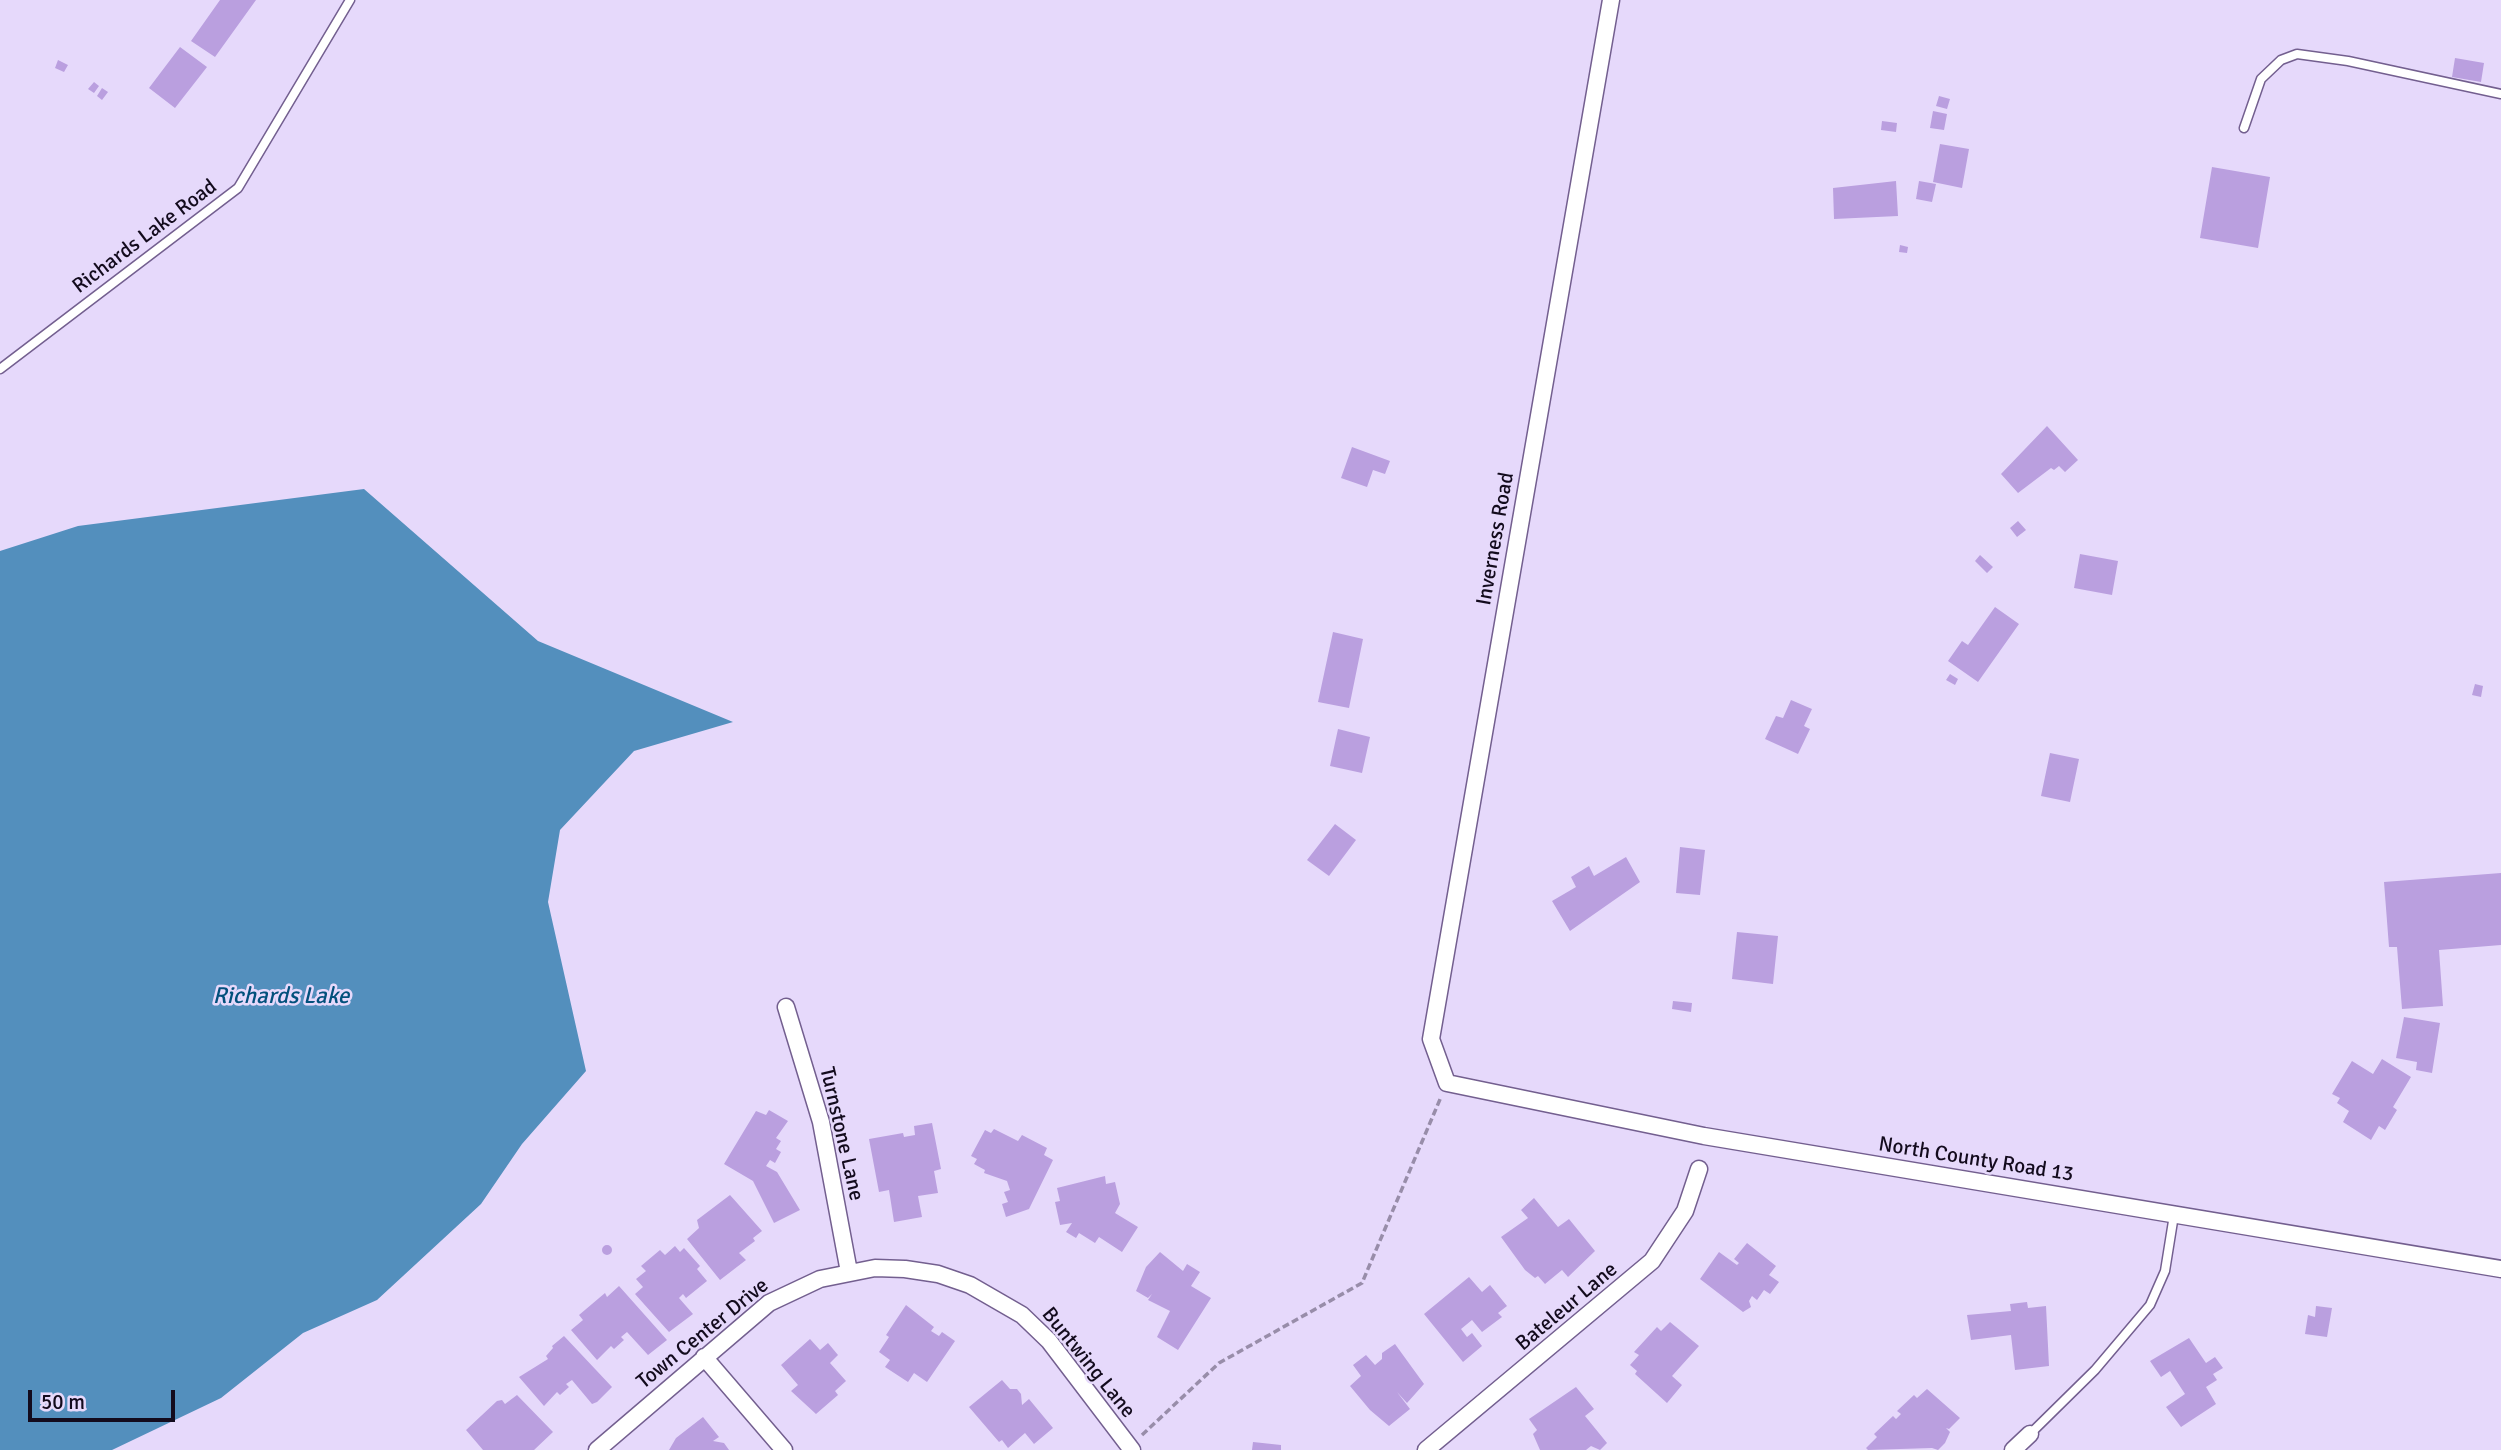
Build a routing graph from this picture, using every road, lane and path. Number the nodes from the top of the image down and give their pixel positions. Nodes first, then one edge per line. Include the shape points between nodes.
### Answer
1 (350, 0) edge
2 (1611, 0) edge
3 (2501, 94) edge
4 (2245, 128) dead end
5 (0, 369) edge
6 (786, 1007) dead end
7 (1447, 1083) junction
8 (1699, 1170) dead end
9 (2174, 1215) junction
10 (2501, 1269) edge
11 (849, 1272) junction
12 (704, 1357) junction
13 (2030, 1434) joint
14 (1130, 1448) edge
15 (597, 1450) edge
16 (784, 1450) edge
17 (1426, 1450) edge
18 (2013, 1450) edge

1 - 5 lane, Richards Lake Road via 238,188
2 - 7 street, Inverness Road via 1431,1039
3 - 4 lane via 2297,54 2281,60 2261,79
6 - 11 street, Turnstone Lane via 821,1122
7 - 9 street, North County Road 13 via 1704,1136
7 - 14 path via 1362,1283 1219,1363
8 - 17 street, Bateleur Lane via 1685,1211 1653,1261
9 - 10 street, North County Road 13
9 - 13 lane via 2165,1271 2150,1305 2095,1370
11 - 12 street, Town Center Drive via 820,1279 769,1303
11 - 14 street, Buntwing Lane via 905,1269 938,1274 997,1298 1049,1341
12 - 15 street, Town Center Drive
12 - 16 street
13 - 18 street

